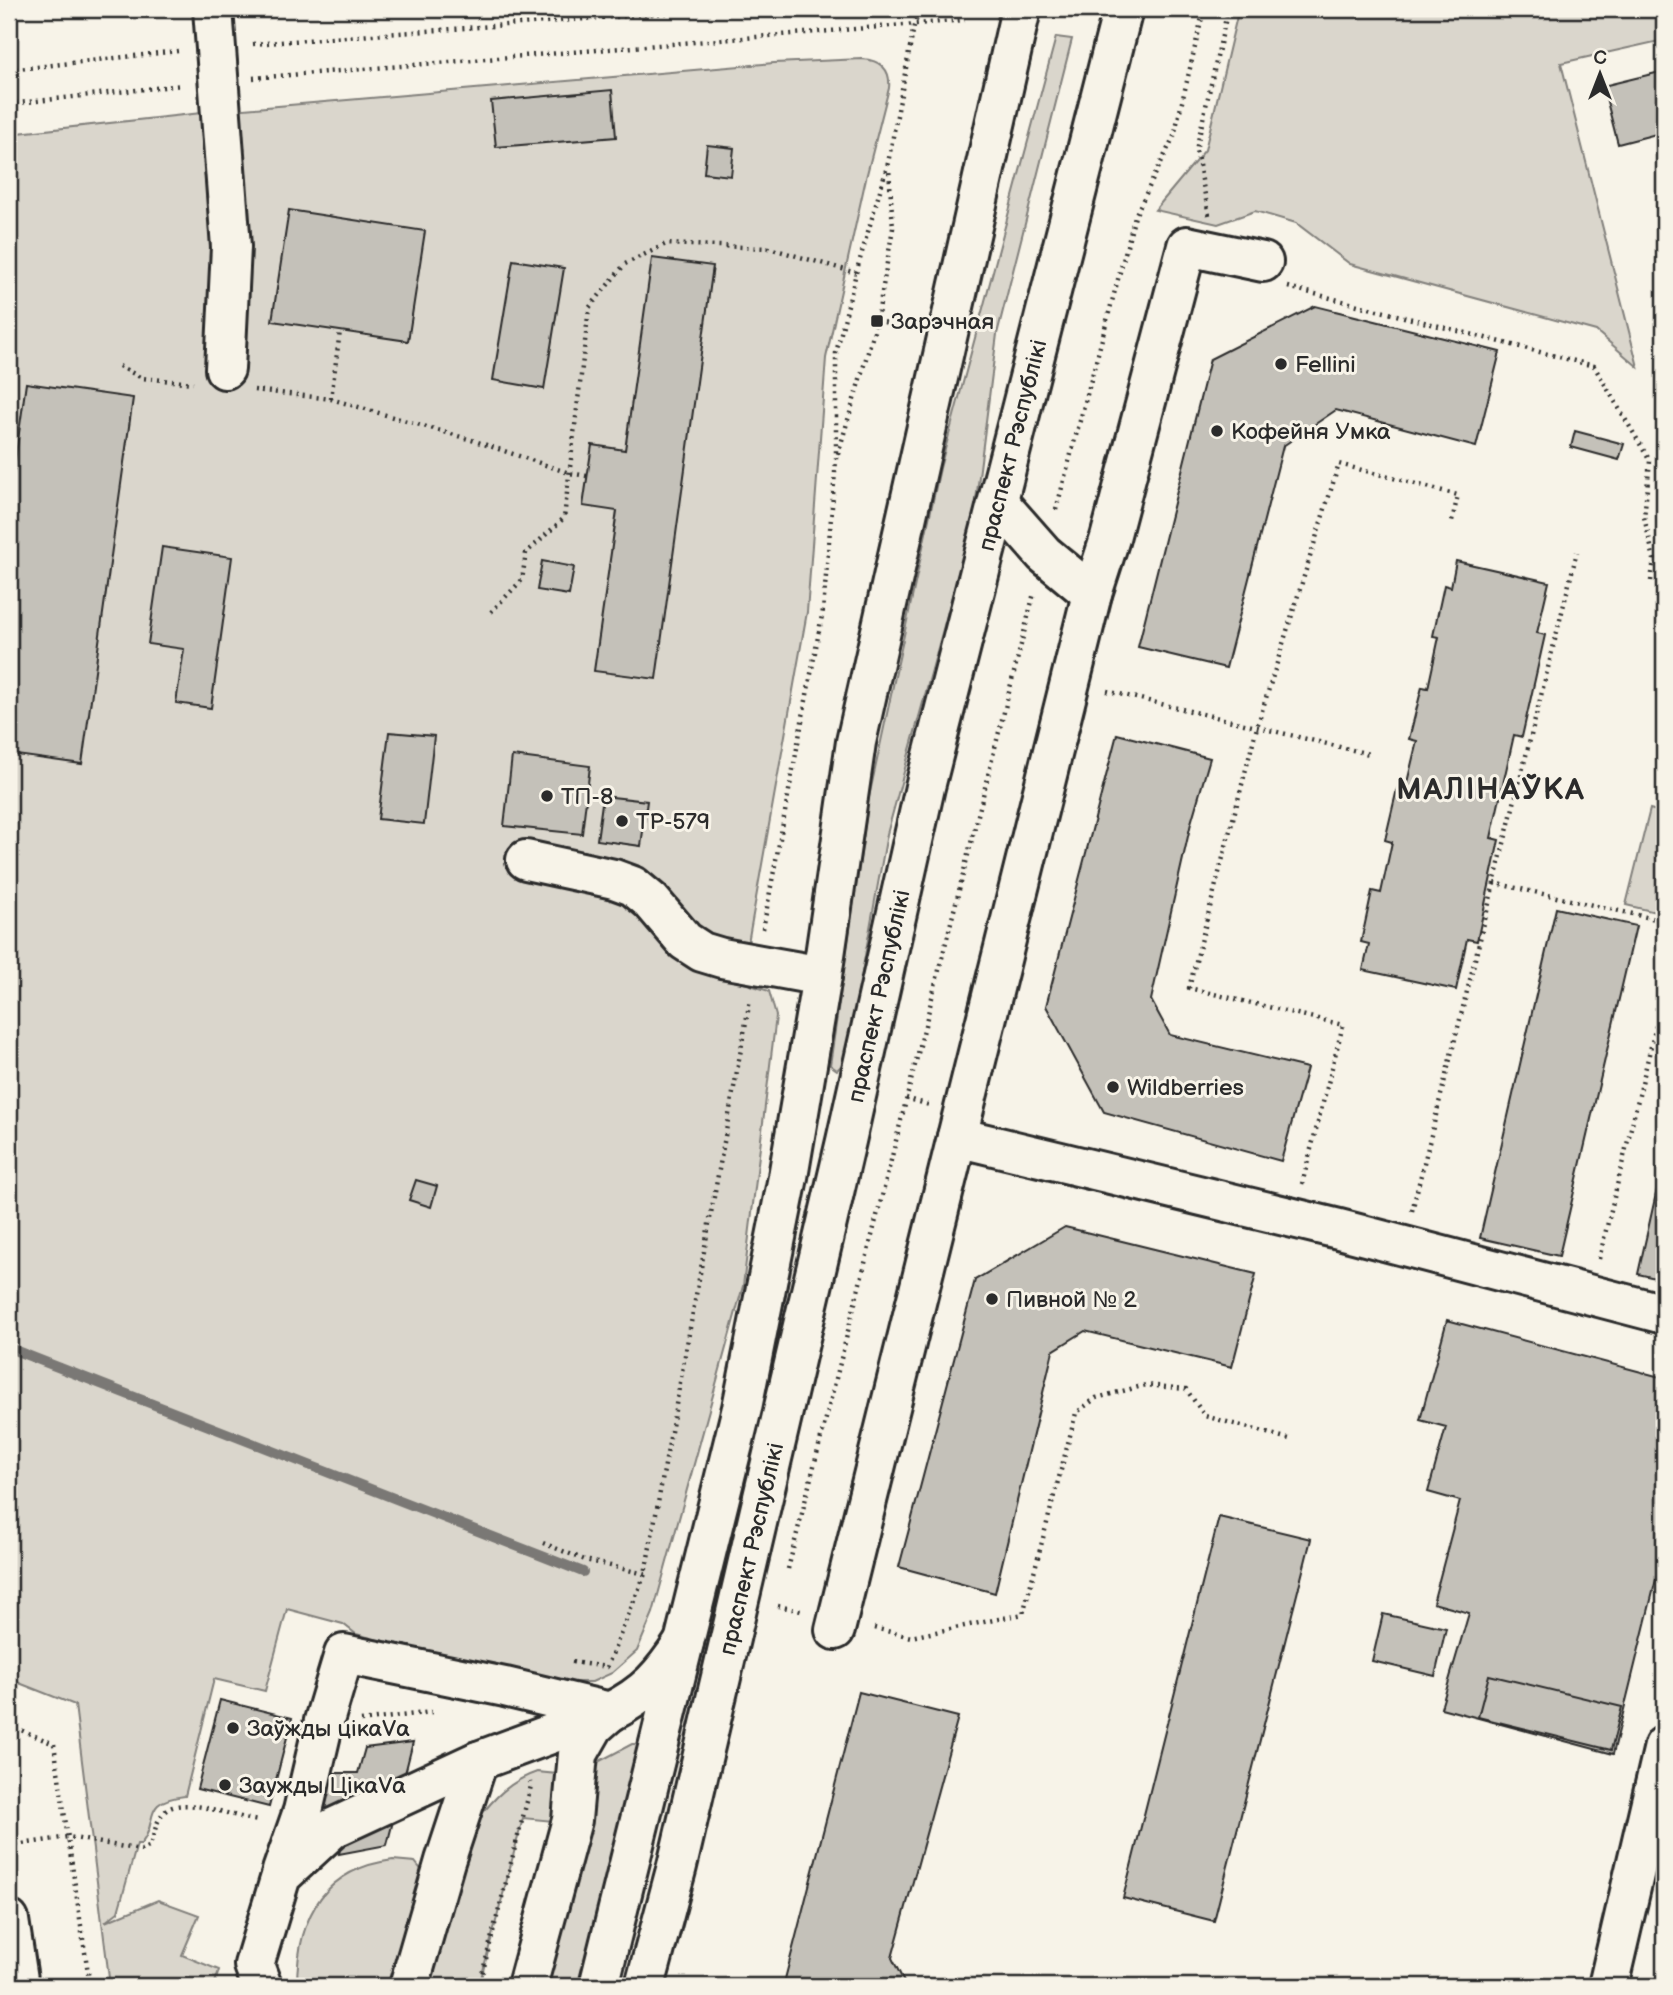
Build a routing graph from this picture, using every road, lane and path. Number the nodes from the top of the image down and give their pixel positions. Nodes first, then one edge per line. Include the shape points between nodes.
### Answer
1 (213, 9) edge
2 (719, 9) edge
3 (920, 9) edge
4 (1021, 9) edge
5 (1123, 9) edge
6 (1204, 9) edge
7 (965, 20) dead end
8 (914, 26) junction
9 (217, 64) junction
10 (9, 70) edge
11 (9, 104) edge
12 (888, 163) junction
13 (856, 273) junction
14 (1274, 274) joint
15 (340, 331) dead end
16 (119, 366) dead end
17 (222, 380) junction
18 (331, 399) junction
19 (836, 461) junction
20 (569, 473) junction
21 (587, 476) dead end
22 (999, 503) junction
23 (1451, 525) dead end
24 (1577, 552) dead end
25 (1044, 554) junction
26 (1651, 581) dead end
27 (1092, 594) junction
28 (491, 612) dead end
29 (1103, 690) dead end
30 (1257, 727) junction
31 (1369, 754) dead end
32 (526, 860) dead end
33 (1494, 883) junction
34 (1664, 921) edge
35 (757, 964) junction
36 (822, 976) junction
37 (1664, 993) edge
38 (957, 1136) junction
39 (1301, 1187) dead end
40 (1411, 1216) dead end
41 (1597, 1264) dead end
42 (1664, 1314) edge
43 (1293, 1440) dead end
44 (544, 1543) dead end
45 (645, 1574) junction
46 (785, 1579) dead end
47 (782, 1593) dead end
48 (778, 1606) junction
49 (775, 1619) dead end
50 (837, 1625) junction
51 (684, 1642) junction
52 (607, 1667) dead end
53 (610, 1712) junction
54 (9, 1726) edge
55 (1664, 1746) edge
56 (478, 1761) junction
57 (268, 1820) dead end
58 (68, 1837) junction
59 (9, 1846) edge
60 (281, 1876) junction
61 (9, 1920) edge
62 (19, 1986) edge
63 (90, 1986) edge
64 (262, 1986) edge
65 (409, 1986) edge
66 (527, 1986) edge
67 (599, 1986) edge
68 (645, 1986) edge
69 (1608, 1986) edge

1 - 9 main road
2 - 9 path
3 - 8 path
4 - 36 main road, праспект Рэспублікі via 856,742
5 - 22 main road, праспект Рэспублікі
6 - 25 path via 1174,136 1135,216
7 - 8 path
8 - 9 path
8 - 12 path
9 - 10 path
9 - 11 path
9 - 17 main road via 231,247
12 - 13 path
12 - 19 path via 893,228 877,321
13 - 19 path via 836,353
13 - 20 path via 769,248 666,244 625,264 589,308
14 - 26 path via 1594,366 1650,461 1644,517 1654,559
14 - 27 main road via 1187,246
15 - 18 path
16 - 17 path via 142,378
17 - 18 path
18 - 20 path
19 - 35 path via 822,610
20 - 21 path
20 - 28 path via 564,518 526,553 522,580
22 - 25 main road
22 - 68 main road, праспект Рэспублікі via 925,787 702,1759
23 - 30 path via 1458,495 1339,464
24 - 33 path
25 - 27 main road
25 - 46 path
27 - 38 main road
29 - 30 path
30 - 31 path
30 - 39 path via 1189,988 1343,1025
32 - 35 main road via 634,886 685,941 702,952
33 - 34 path
33 - 40 path
35 - 36 main road
35 - 45 path
36 - 51 main road, праспект Рэспублікі via 742,1409
37 - 41 path
38 - 42 main road
38 - 50 main road
43 - 50 path via 1205,1416 1186,1389 1146,1385 1096,1398 1076,1413 1023,1614 911,1637
44 - 45 path via 585,1560
45 - 52 path
47 - 48 path
48 - 49 path
48 - 50 path
51 - 53 main road via 650,1687
51 - 67 main road, праспект Рэспублікі
53 - 56 main road
53 - 60 main road via 344,1654
53 - 66 main road via 594,1726 578,1754 572,1820
54 - 58 path via 54,1744
55 - 69 main road
56 - 60 main road via 332,1828
56 - 65 main road
57 - 58 path via 178,1805 165,1811 149,1847 141,1850
58 - 59 path
58 - 63 path
60 - 64 main road via 254,1965
61 - 62 main road

